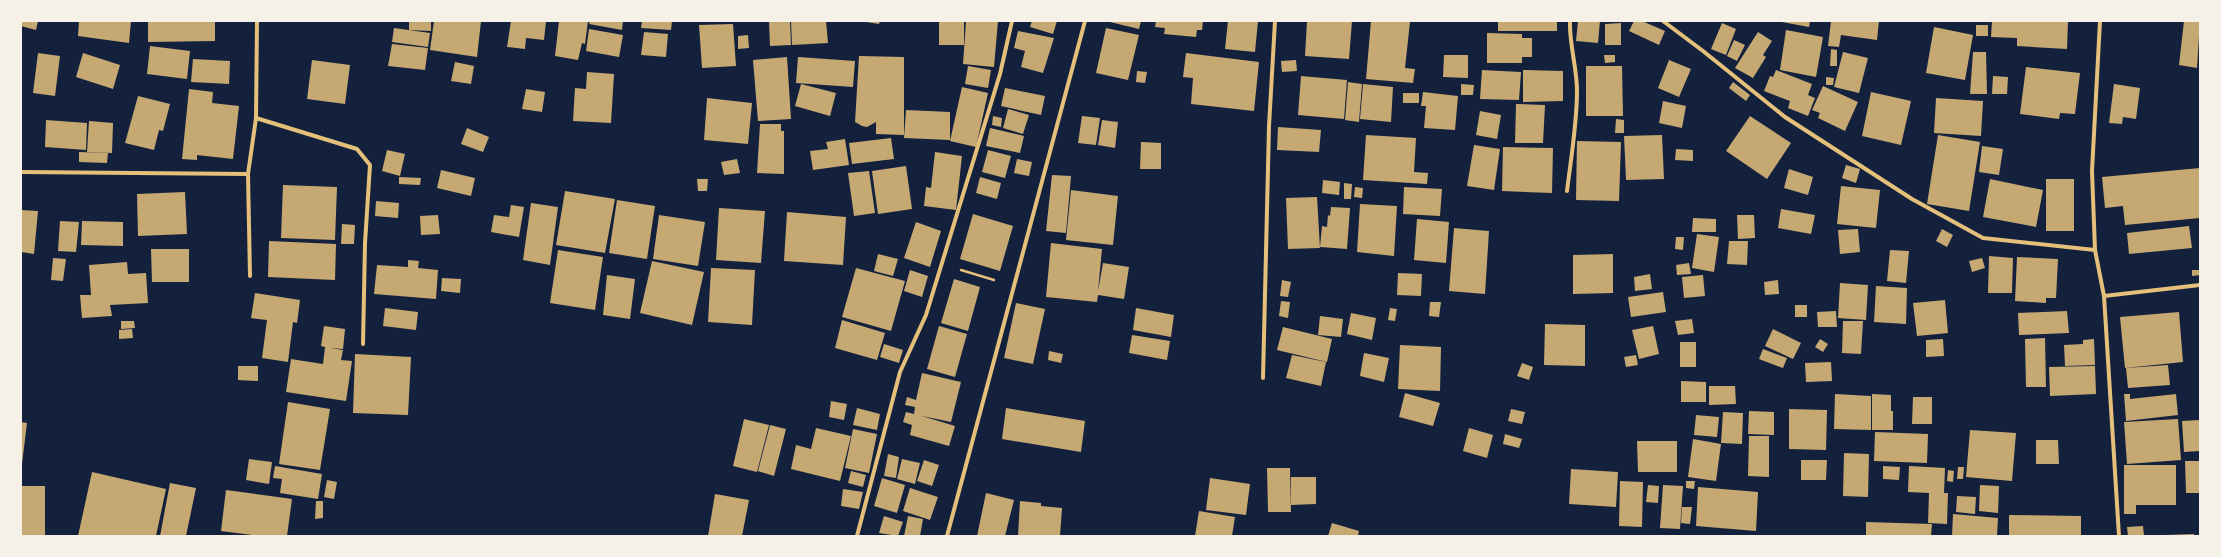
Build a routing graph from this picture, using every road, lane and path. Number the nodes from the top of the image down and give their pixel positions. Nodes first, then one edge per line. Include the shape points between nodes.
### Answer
1 (257, 21) edge
2 (1012, 21) edge
3 (1085, 21) edge
4 (1275, 21) edge
5 (1570, 21) edge
6 (1663, 21) edge
7 (2100, 21) edge
8 (256, 118) junction
9 (21, 172) edge
10 (248, 174) junction
11 (1567, 191) dead end
12 (2095, 250) junction
13 (942, 265) junction
14 (250, 276) dead end
15 (2200, 285) edge
16 (1014, 286) junction
17 (2104, 296) junction
18 (363, 344) dead end
19 (1263, 378) dead end
20 (857, 536) edge
21 (947, 536) edge
22 (2119, 536) edge

1 - 8 street
2 - 13 street via 1000,74
3 - 16 street
4 - 19 street via 1269,126
5 - 11 street via 1577,91
6 - 12 street via 1786,117 1912,199 1983,238
7 - 12 street via 2092,171
8 - 10 street
8 - 18 street via 358,149 370,165
9 - 10 street
10 - 14 street
12 - 17 street
13 - 16 path
13 - 20 street via 926,315 900,372
15 - 17 street
16 - 21 street
17 - 22 street

